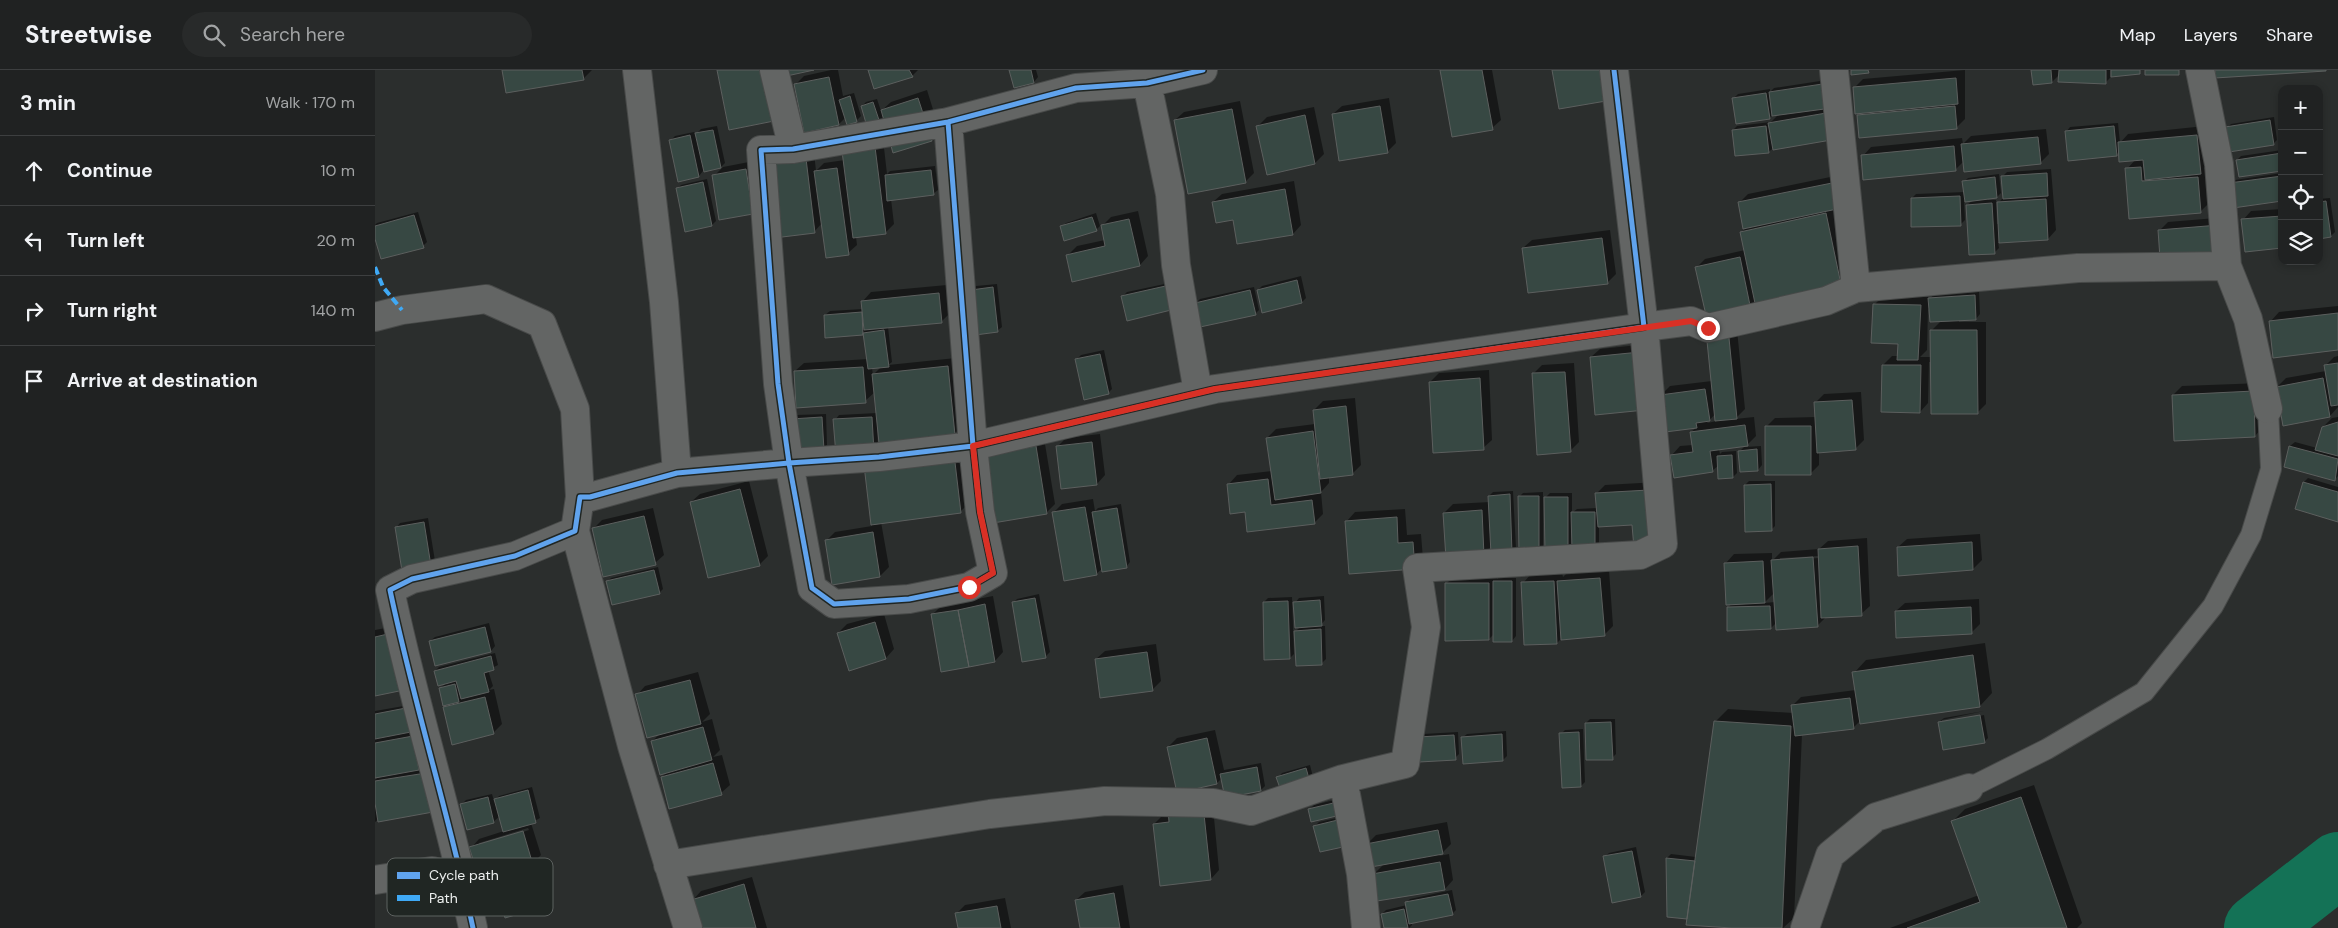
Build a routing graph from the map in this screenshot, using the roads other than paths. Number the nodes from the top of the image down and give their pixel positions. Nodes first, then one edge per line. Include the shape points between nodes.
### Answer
1 (637, 70) edge
2 (774, 70) edge
3 (1203, 70) edge
4 (1614, 70) edge
5 (1834, 70) edge
6 (2201, 70) edge
7 (1147, 83) junction
8 (948, 122) junction
9 (793, 149) junction
10 (2227, 266) junction
11 (1856, 288) junction
12 (375, 317) edge
13 (1644, 327) junction
14 (1198, 392) junction
15 (2268, 409) joint
16 (973, 446) junction
17 (789, 463) junction
18 (677, 473) junction
19 (580, 497) junction
20 (575, 531) junction
21 (1343, 779) junction
22 (1969, 788) joint
23 (457, 858) edge
24 (668, 865) junction
25 (688, 928) edge
26 (1366, 928) edge
27 (1805, 928) edge

1 - 18 street via 664,302
2 - 9 street
3 - 7 street
4 - 13 street
5 - 11 street
6 - 10 street via 2219,164
7 - 8 street via 1076,88
7 - 14 street via 1170,194 1176,264
8 - 9 street
8 - 16 street
9 - 17 street via 761,150 778,384
10 - 11 street via 2079,268
10 - 15 street via 2248,319
11 - 13 street via 1826,301 1708,328 1691,321
12 - 19 street via 402,310 486,299 542,324 575,409
13 - 14 street
13 - 21 street via 1663,544 1640,555 1417,568 1425,627 1405,764
14 - 16 street
15 - 22 lane via 2271,469 2251,535 2213,606 2143,692 2047,750
16 - 17 street
16 - 17 street via 980,512 993,573 969,587 909,599 834,604 812,588
17 - 18 street
18 - 19 street
19 - 20 street
20 - 23 street via 515,556 412,579 390,590 433,773
20 - 24 street via 632,746
21 - 24 street via 1251,811 1213,803 1105,801 990,814
21 - 26 street via 1361,874
22 - 27 street via 1876,817 1830,855
24 - 25 street

